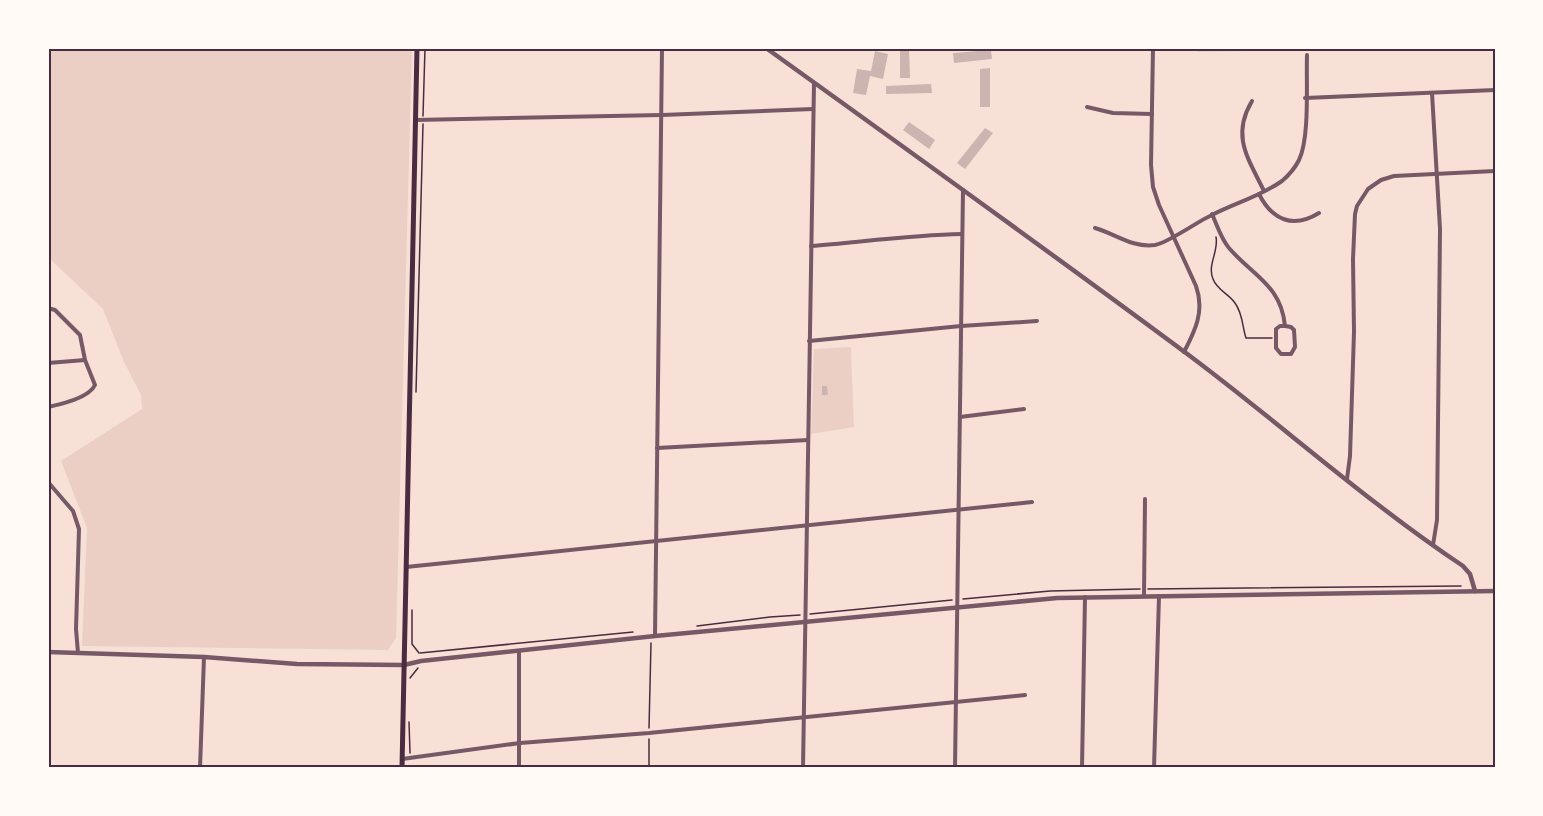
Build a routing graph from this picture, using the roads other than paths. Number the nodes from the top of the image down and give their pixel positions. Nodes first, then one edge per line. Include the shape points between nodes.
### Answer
1 (417, 48) edge
2 (663, 48) edge
3 (766, 48) edge
4 (1153, 48) edge
5 (1307, 55) dead end
6 (814, 83) junction
7 (1495, 90) edge
8 (1432, 93) junction
9 (1305, 98) junction
10 (1252, 101) dead end
11 (1087, 107) dead end
12 (813, 109) junction
13 (1152, 114) junction
14 (662, 115) junction
15 (416, 120) junction
16 (1495, 171) edge
17 (1437, 174) junction
18 (963, 190) junction
19 (1264, 191) junction
20 (1259, 194) junction
21 (1319, 213) dead end
22 (1212, 214) junction
23 (1095, 228) dead end
24 (962, 234) junction
25 (1173, 236) junction
26 (811, 246) junction
27 (48, 308) edge
28 (1037, 321) dead end
29 (961, 326) junction
30 (1285, 326) junction
31 (809, 341) junction
32 (1184, 352) junction
33 (85, 360) junction
34 (48, 363) edge
35 (48, 407) edge
36 (1024, 409) dead end
37 (960, 417) junction
38 (807, 440) junction
39 (657, 448) junction
40 (1347, 479) junction
41 (48, 482) edge
42 (1145, 499) dead end
43 (1032, 502) dead end
44 (957, 510) junction
45 (806, 525) junction
46 (656, 541) junction
47 (1433, 545) junction
48 (405, 567) junction
49 (1475, 591) junction
50 (1495, 591) edge
51 (1144, 596) junction
52 (1159, 596) junction
53 (1085, 597) junction
54 (957, 607) junction
55 (804, 622) junction
56 (655, 636) junction
57 (48, 652) edge
58 (519, 652) junction
59 (78, 653) junction
60 (204, 657) junction
61 (404, 665) junction
62 (1025, 695) dead end
63 (956, 702) junction
64 (803, 718) junction
65 (520, 743) junction
66 (402, 759) junction
67 (200, 768) edge
68 (402, 768) edge
69 (519, 768) edge
70 (803, 768) edge
71 (955, 768) edge
72 (1082, 768) edge
73 (1154, 768) edge

1 - 15 main road
2 - 14 street
3 - 6 street
4 - 13 street
5 - 9 street
6 - 12 street
6 - 18 street
7 - 8 street
8 - 9 street
8 - 17 street
9 - 19 street via 1300,158 1288,175
10 - 19 street via 1243,116 1241,134
11 - 13 street via 1113,113
12 - 14 street
12 - 26 street
13 - 25 street via 1153,187
14 - 15 street
14 - 39 street
15 - 48 main road
16 - 17 street
17 - 40 street via 1380,180 1368,189 1357,206
17 - 47 street via 1438,497
18 - 24 street
18 - 32 street
19 - 20 street
20 - 21 street via 1270,211 1284,219 1304,220
20 - 22 street
22 - 25 street
22 - 30 street via 1228,246 1275,294
23 - 25 street via 1141,245 1161,243
24 - 26 street
24 - 29 street
25 - 32 street via 1199,297 1198,323
26 - 31 street
27 - 33 street via 79,333
28 - 29 street
29 - 31 street
29 - 37 street
30 - 30 street via 1278,328 1275,338 1278,353 1293,352 1295,347 1295,332
31 - 38 street
32 - 40 street
33 - 34 street
33 - 35 street via 95,385 90,392
36 - 37 street
37 - 44 street
38 - 39 street
38 - 45 street
39 - 46 street
40 - 47 street
41 - 59 street via 73,511 79,529
42 - 51 street
43 - 44 street
44 - 45 street
44 - 54 street
45 - 46 street
45 - 55 street
46 - 48 street
46 - 56 street
47 - 49 street via 1468,570
48 - 61 main road
49 - 50 street
49 - 52 street
51 - 52 street
51 - 53 street
52 - 73 street
53 - 54 street
53 - 72 street
54 - 55 street
54 - 63 street
55 - 56 street
55 - 64 street
56 - 58 street
57 - 59 street
58 - 61 street
58 - 65 street
59 - 60 street
60 - 61 street via 297,664
60 - 67 street
61 - 66 main road
62 - 63 street
63 - 64 street
63 - 71 street
64 - 65 street
64 - 70 street
65 - 66 street
65 - 69 street
66 - 68 main road

